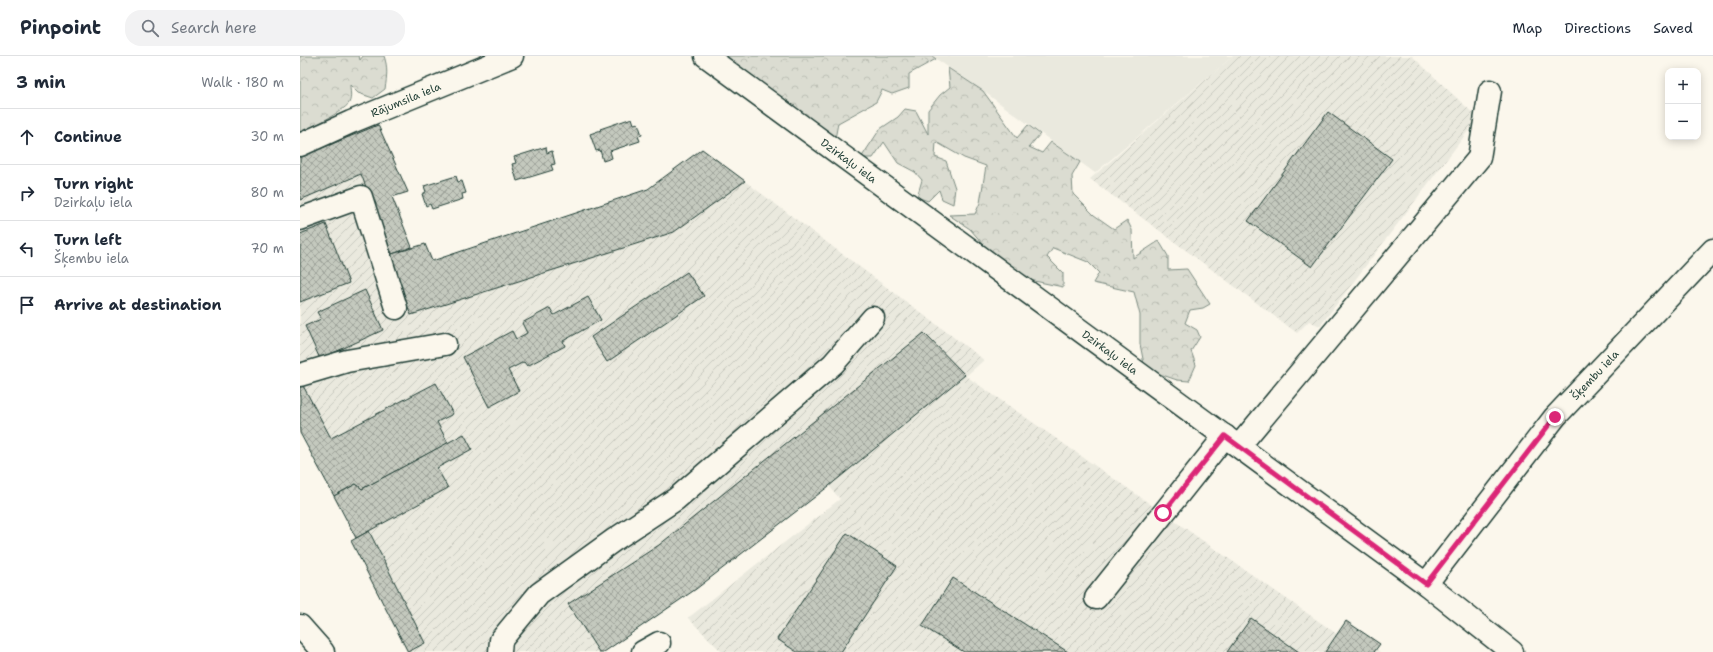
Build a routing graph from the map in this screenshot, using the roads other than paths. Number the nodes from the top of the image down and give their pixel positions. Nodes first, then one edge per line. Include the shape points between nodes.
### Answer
1 (512, 56) edge
2 (706, 56) edge
3 (1490, 91) dead end
4 (300, 145) edge
5 (300, 219) edge
6 (1713, 250) edge
7 (396, 308) dead end
8 (873, 318) dead end
9 (445, 344) dead end
10 (300, 375) edge
11 (1232, 441) junction
12 (1426, 584) junction
13 (1096, 598) dead end
14 (300, 626) edge
15 (323, 652) edge
16 (500, 652) edge
17 (1512, 652) edge

1 - 4 street, Rājumsila iela
2 - 11 street, Dzirkaļu iela
3 - 11 street via 1479,158
5 - 7 street via 361,197
6 - 12 street, Šķembu iela via 1555,417
8 - 16 street via 833,364 676,499 539,594 501,640
9 - 10 street via 348,361
11 - 12 street, Dzirkaļu iela
11 - 13 street
12 - 17 street, Dzirkaļu iela
14 - 15 street

